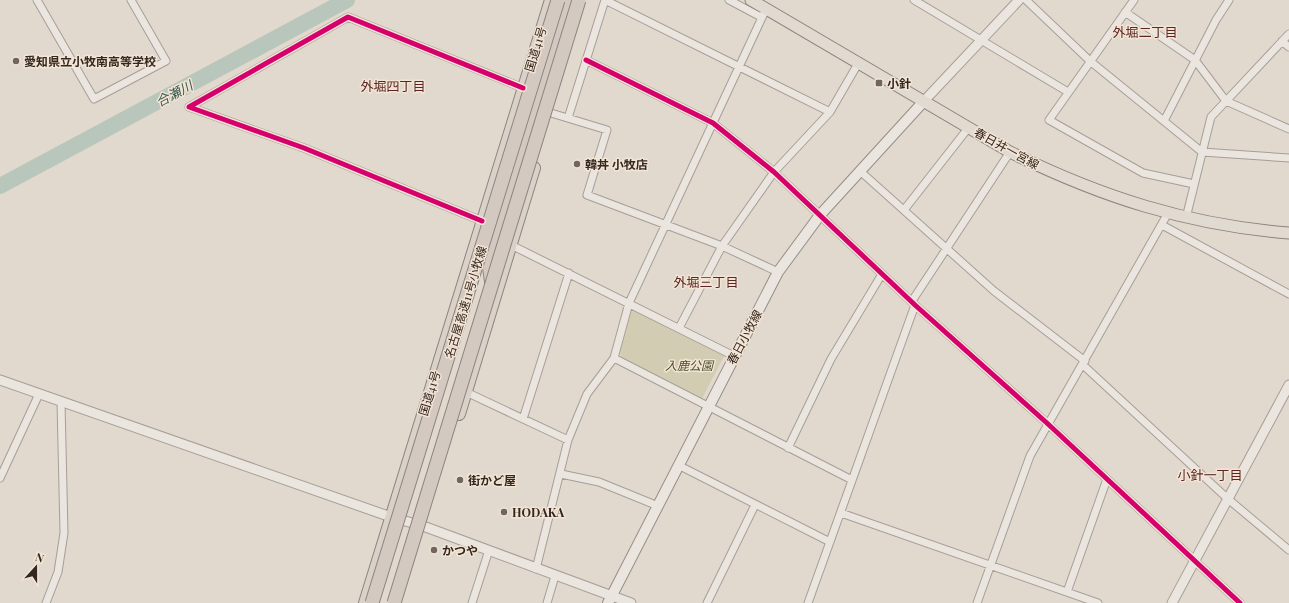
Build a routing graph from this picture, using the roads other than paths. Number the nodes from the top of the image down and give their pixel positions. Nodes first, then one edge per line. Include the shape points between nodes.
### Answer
1 (37, 0) edge
2 (131, 0) edge
3 (551, 0) edge
4 (558, 0) edge
5 (570, 0) edge
6 (580, 0) edge
7 (585, 0) edge
8 (605, 0) edge
9 (729, 0) edge
10 (751, 0) edge
11 (914, 0) edge
12 (1019, 0) edge
13 (1026, 0) edge
14 (1134, 0) edge
15 (1229, 0) edge
16 (1125, 12) junction
17 (763, 13) junction
18 (1289, 34) edge
19 (983, 40) junction
20 (1282, 41) junction
21 (1289, 47) edge
22 (586, 60) junction
23 (1195, 60) junction
24 (1090, 61) junction
25 (859, 62) junction
26 (738, 68) junction
27 (523, 88) junction
28 (1068, 92) junction
29 (925, 100) junction
30 (1226, 101) junction
31 (830, 112) junction
32 (551, 113) junction
33 (568, 118) junction
34 (1164, 121) junction
35 (713, 123) junction
36 (969, 127) junction
37 (1289, 129) edge
38 (1010, 152) junction
39 (1202, 152) junction
40 (1289, 158) edge
41 (860, 171) junction
42 (774, 172) junction
43 (1194, 184) junction
44 (904, 210) junction
45 (1168, 213) junction
46 (820, 215) junction
47 (1186, 218) junction
48 (482, 221) junction
49 (665, 224) junction
50 (1162, 225) junction
51 (1289, 233) edge
52 (511, 245) junction
53 (722, 246) junction
54 (947, 250) junction
55 (778, 272) junction
56 (569, 273) junction
57 (882, 274) junction
58 (492, 285) junction
59 (1289, 294) edge
60 (629, 303) junction
61 (913, 303) junction
62 (679, 328) junction
63 (734, 356) junction
64 (614, 358) junction
65 (1084, 363) junction
66 (0, 380) edge
67 (1289, 385) edge
68 (466, 392) junction
69 (39, 394) junction
70 (61, 402) junction
71 (708, 407) junction
72 (523, 419) junction
73 (1048, 424) junction
74 (568, 440) junction
75 (788, 448) junction
76 (678, 465) junction
77 (561, 474) junction
78 (0, 478) edge
79 (1107, 479) junction
80 (852, 480) junction
81 (1228, 499) junction
82 (755, 505) junction
83 (658, 506) junction
84 (841, 513) junction
85 (391, 517) junction
86 (423, 526) junction
87 (830, 542) junction
88 (489, 550) junction
89 (1289, 550) edge
90 (1195, 561) junction
91 (991, 565) junction
92 (536, 569) junction
93 (555, 576) junction
94 (1067, 592) junction
95 (610, 600) edge
96 (46, 603) edge
97 (364, 603) edge
98 (372, 603) edge
99 (394, 603) edge
100 (399, 603) edge
101 (472, 603) edge
102 (547, 603) edge
103 (631, 603) edge
104 (707, 603) edge
105 (808, 603) edge
106 (977, 603) edge
107 (1098, 603) edge
108 (1172, 603) edge
109 (1240, 603) edge

1 - 2 street via 94,99 166,61
3 - 27 highway, 国道41号
4 - 98 highway, 名古屋高速11号小牧線, bridge
5 - 58 highway via 489,264
6 - 58 highway, 名古屋高速11号小牧線, bridge
7 - 32 highway
8 - 22 street
8 - 26 street
9 - 17 street
10 - 17 main road, 春日井一宮線
11 - 19 street
12 - 19 street
13 - 24 street
14 - 16 street
15 - 23 street
16 - 23 street
16 - 24 street
17 - 25 main road, 春日井一宮線
17 - 26 street
18 - 20 street
19 - 28 street
19 - 29 street
20 - 21 street
20 - 30 street
22 - 33 street
22 - 35 street
23 - 30 street
23 - 34 street
24 - 28 street
24 - 34 street
25 - 29 main road, 春日井一宮線
25 - 31 street
26 - 31 street
26 - 35 street
27 - 48 highway, 国道41号
27 - 48 street via 348,17 189,107 304,148
28 - 43 street via 1049,120 1143,174
29 - 36 main road, 春日井一宮線
29 - 41 main road, 春日小牧線
30 - 37 street
30 - 39 street via 1210,117
31 - 42 street
32 - 33 street
32 - 52 highway
33 - 49 street via 607,130 587,195
34 - 39 street
35 - 42 street
35 - 49 street
36 - 38 main road, 春日井一宮線
36 - 44 street
38 - 45 main road, 春日井一宮線 via 1093,190
38 - 54 street
39 - 40 street
39 - 43 street
41 - 44 street
41 - 46 main road, 春日小牧線
42 - 46 street
42 - 53 street
43 - 47 street
44 - 54 street
45 - 47 main road, 春日井一宮線
45 - 50 street
46 - 55 main road, 春日小牧線
46 - 57 street
47 - 51 main road, 春日井一宮線 via 1260,231
48 - 85 highway, 国道41号
49 - 53 street
49 - 60 street
50 - 59 street
50 - 65 street
52 - 56 street
52 - 68 highway
53 - 55 street
53 - 62 street
54 - 61 street
54 - 65 street via 994,292
55 - 63 main road, 春日小牧線
56 - 60 street
56 - 72 street
57 - 61 street
57 - 75 street via 831,359
58 - 99 highway, 名古屋高速11号小牧線, bridge
60 - 62 street
60 - 64 street
61 - 73 street
61 - 80 street
62 - 63 street
63 - 71 main road, 春日小牧線
64 - 71 street
64 - 74 street via 587,394
65 - 73 street
65 - 81 street
66 - 69 street
67 - 81 street
68 - 72 street
68 - 86 highway
69 - 70 street
69 - 78 street
70 - 85 street
70 - 96 street via 64,533 58,572
71 - 75 street
71 - 76 main road, 春日小牧線
72 - 74 street
73 - 79 street
73 - 91 street via 1030,456
74 - 77 street
75 - 80 street
76 - 82 street
76 - 83 main road, 春日小牧線
77 - 83 street via 599,482
77 - 92 street
79 - 90 street
79 - 94 street
80 - 84 street
81 - 89 street
81 - 90 street
82 - 87 street
82 - 104 street
83 - 95 main road, 春日小牧線
84 - 87 street
84 - 91 street
85 - 86 street
85 - 97 highway, 国道41号
86 - 88 street
86 - 100 highway
87 - 105 street
88 - 92 street
88 - 101 street
90 - 108 street
90 - 109 street
91 - 94 street
91 - 106 street
92 - 93 street
93 - 95 street
93 - 102 street
94 - 107 street
95 - 103 street

